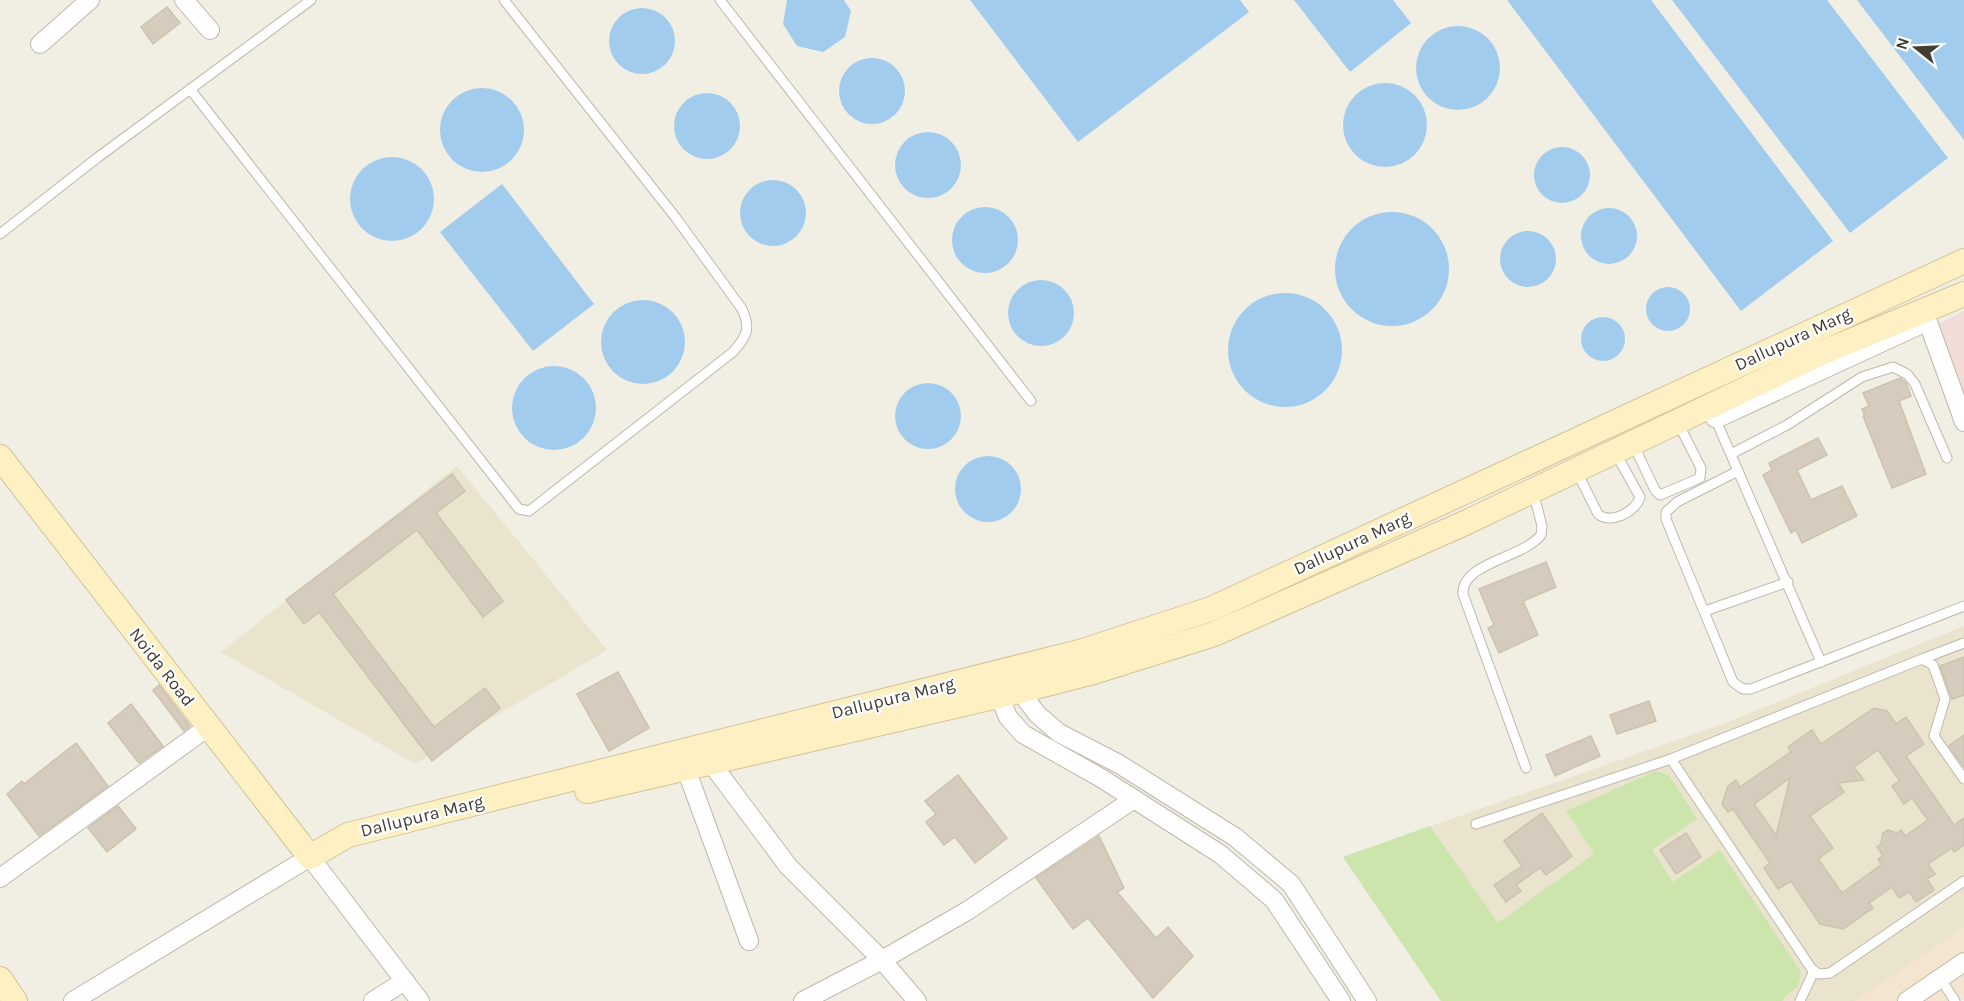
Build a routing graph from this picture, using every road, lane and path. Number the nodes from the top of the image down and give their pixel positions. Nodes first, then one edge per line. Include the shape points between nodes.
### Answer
1 (90, 0) edge
2 (184, 0) edge
3 (311, 0) edge
4 (504, 0) edge
5 (720, 0) edge
6 (210, 30) dead end
7 (40, 44) dead end
8 (190, 89) junction
9 (0, 234) edge
10 (1964, 261) edge
11 (1964, 294) edge
12 (1964, 304) edge
13 (1926, 316) junction
14 (1031, 401) dead end
15 (1712, 412) junction
16 (1677, 422) junction
17 (1964, 422) edge
18 (1624, 448) junction
19 (1731, 454) junction
20 (0, 456) edge
21 (1947, 458) dead end
22 (1576, 470) junction
23 (1738, 471) junction
24 (1533, 491) junction
25 (1788, 582) junction
26 (1964, 606) edge
27 (1705, 611) junction
28 (1964, 643) edge
29 (1922, 659) junction
30 (1821, 662) junction
31 (1003, 686) junction
32 (208, 727) junction
33 (1671, 759) junction
34 (711, 763) junction
35 (1526, 768) dead end
36 (686, 769) junction
37 (1964, 778) edge
38 (1134, 800) junction
39 (1476, 824) dead end
40 (333, 845) junction
41 (310, 857) junction
42 (0, 878) edge
43 (1964, 881) edge
44 (749, 941) dead end
45 (882, 960) junction
46 (1964, 962) edge
47 (1814, 971) junction
48 (1940, 978) junction
49 (0, 979) edge
50 (405, 981) junction
51 (15, 1001) edge
52 (73, 1001) edge
53 (373, 1001) edge
54 (420, 1001) edge
55 (803, 1001) edge
56 (917, 1001) edge
57 (1341, 1001) edge
58 (1367, 1001) edge
59 (1800, 1001) edge
60 (1907, 1001) edge
61 (1955, 1001) edge

1 - 7 street
2 - 6 street
3 - 8 lane
4 - 8 lane via 676,218 742,309 748,324 747,336 733,352 529,511 519,509
5 - 14 lane
8 - 9 lane
10 - 31 main road, Dallupura Marg via 1210,609 1083,651 1014,668
11 - 13 main road, Dallupura Marg
12 - 13 street
13 - 15 main road, Dallupura Marg via 1819,354
13 - 17 street
15 - 16 main road, Dallupura Marg
15 - 19 lane
16 - 18 main road, Dallupura Marg
16 - 18 lane via 1701,468 1700,478 1660,495
18 - 22 main road, Dallupura Marg
18 - 22 lane via 1640,498 1637,505 1614,519 1598,514
19 - 21 lane via 1796,421 1862,377 1893,367 1907,374 1915,384
19 - 23 lane
20 - 32 main road, Noida Road
22 - 24 main road, Dallupura Marg
23 - 25 lane
23 - 27 lane via 1677,502 1666,512
24 - 31 main road, Dallupura Marg via 1214,634 1090,673
24 - 35 lane via 1541,535 1521,551 1476,571 1463,585
25 - 27 lane
25 - 30 lane
26 - 30 lane
27 - 30 lane via 1739,687 1751,689
28 - 29 lane
29 - 33 lane
29 - 37 lane via 1933,665 1944,699 1935,736
31 - 34 main road, Dallupura Marg
31 - 38 street via 1008,717 1023,734
31 - 40 main road, Dallupura Marg via 348,835
31 - 58 street via 1059,733 1119,764 1235,837 1291,884
32 - 41 main road, Noida Road
32 - 42 street
33 - 39 lane
33 - 47 lane
34 - 36 main road, Dallupura Marg
34 - 45 street via 788,866
36 - 40 main road, Dallupura Marg via 352,847
36 - 44 street
38 - 45 street via 967,911
38 - 57 street via 1221,854 1274,900
40 - 41 main road
41 - 50 street
41 - 52 street
43 - 47 lane via 1830,973
45 - 55 street
45 - 56 street
46 - 48 street
47 - 59 lane
48 - 60 street
48 - 61 lane
49 - 51 main road
50 - 53 street
50 - 54 street

